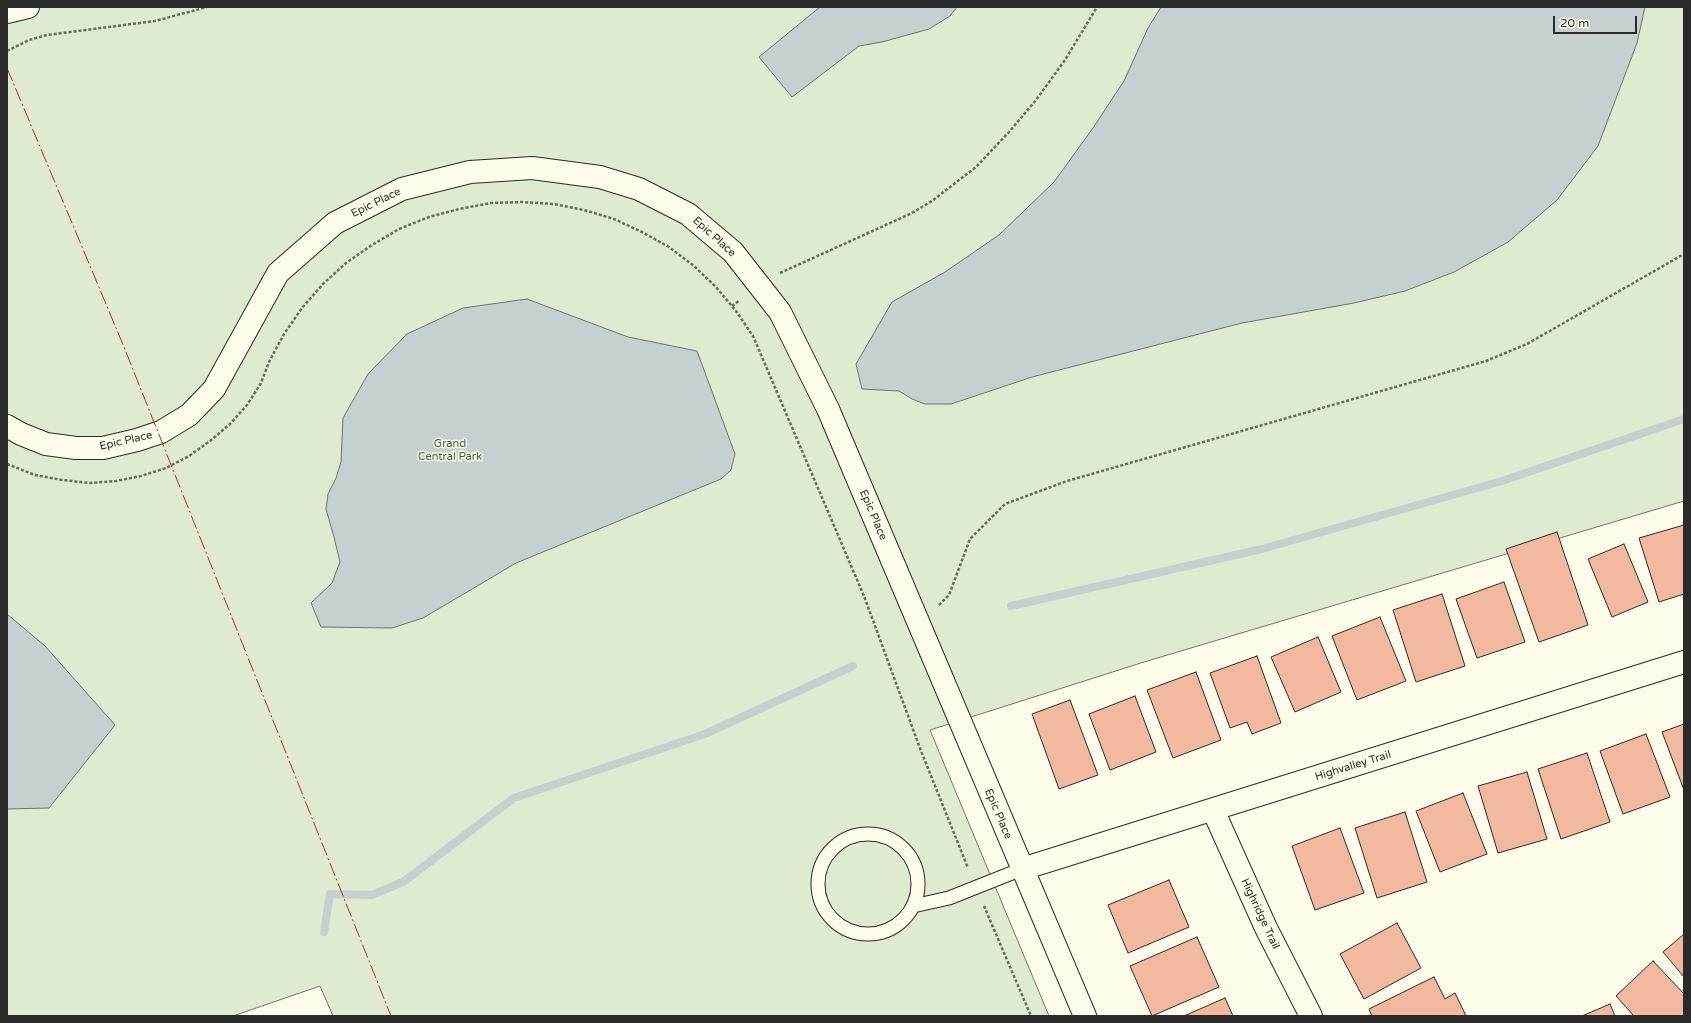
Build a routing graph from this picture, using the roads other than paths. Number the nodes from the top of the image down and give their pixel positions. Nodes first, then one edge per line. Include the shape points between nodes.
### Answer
1 (28, 7) edge
2 (7, 12) edge
3 (7, 426) edge
4 (1684, 662) edge
5 (1213, 810) junction
6 (1022, 869) junction
7 (913, 906) junction
8 (1085, 1016) edge
9 (1311, 1016) edge

1 - 2 street
3 - 6 street, Epic Place via 46,444 76,448 103,448 161,432 189,415 214,389 278,273 335,223 402,189 470,172 532,168 600,177 639,189 688,214 733,252 780,312 828,409
4 - 5 street, Highvalley Trail
5 - 6 street, Highvalley Trail
5 - 9 street, Highridge Trail via 1266,928
6 - 7 lane via 949,898
6 - 8 street, Epic Place
7 - 7 lane via 896,926 884,932 858,933 846,929 826,913 820,902 818,882 822,864 838,843 850,837 876,834 889,839 905,851 915,868 918,880

